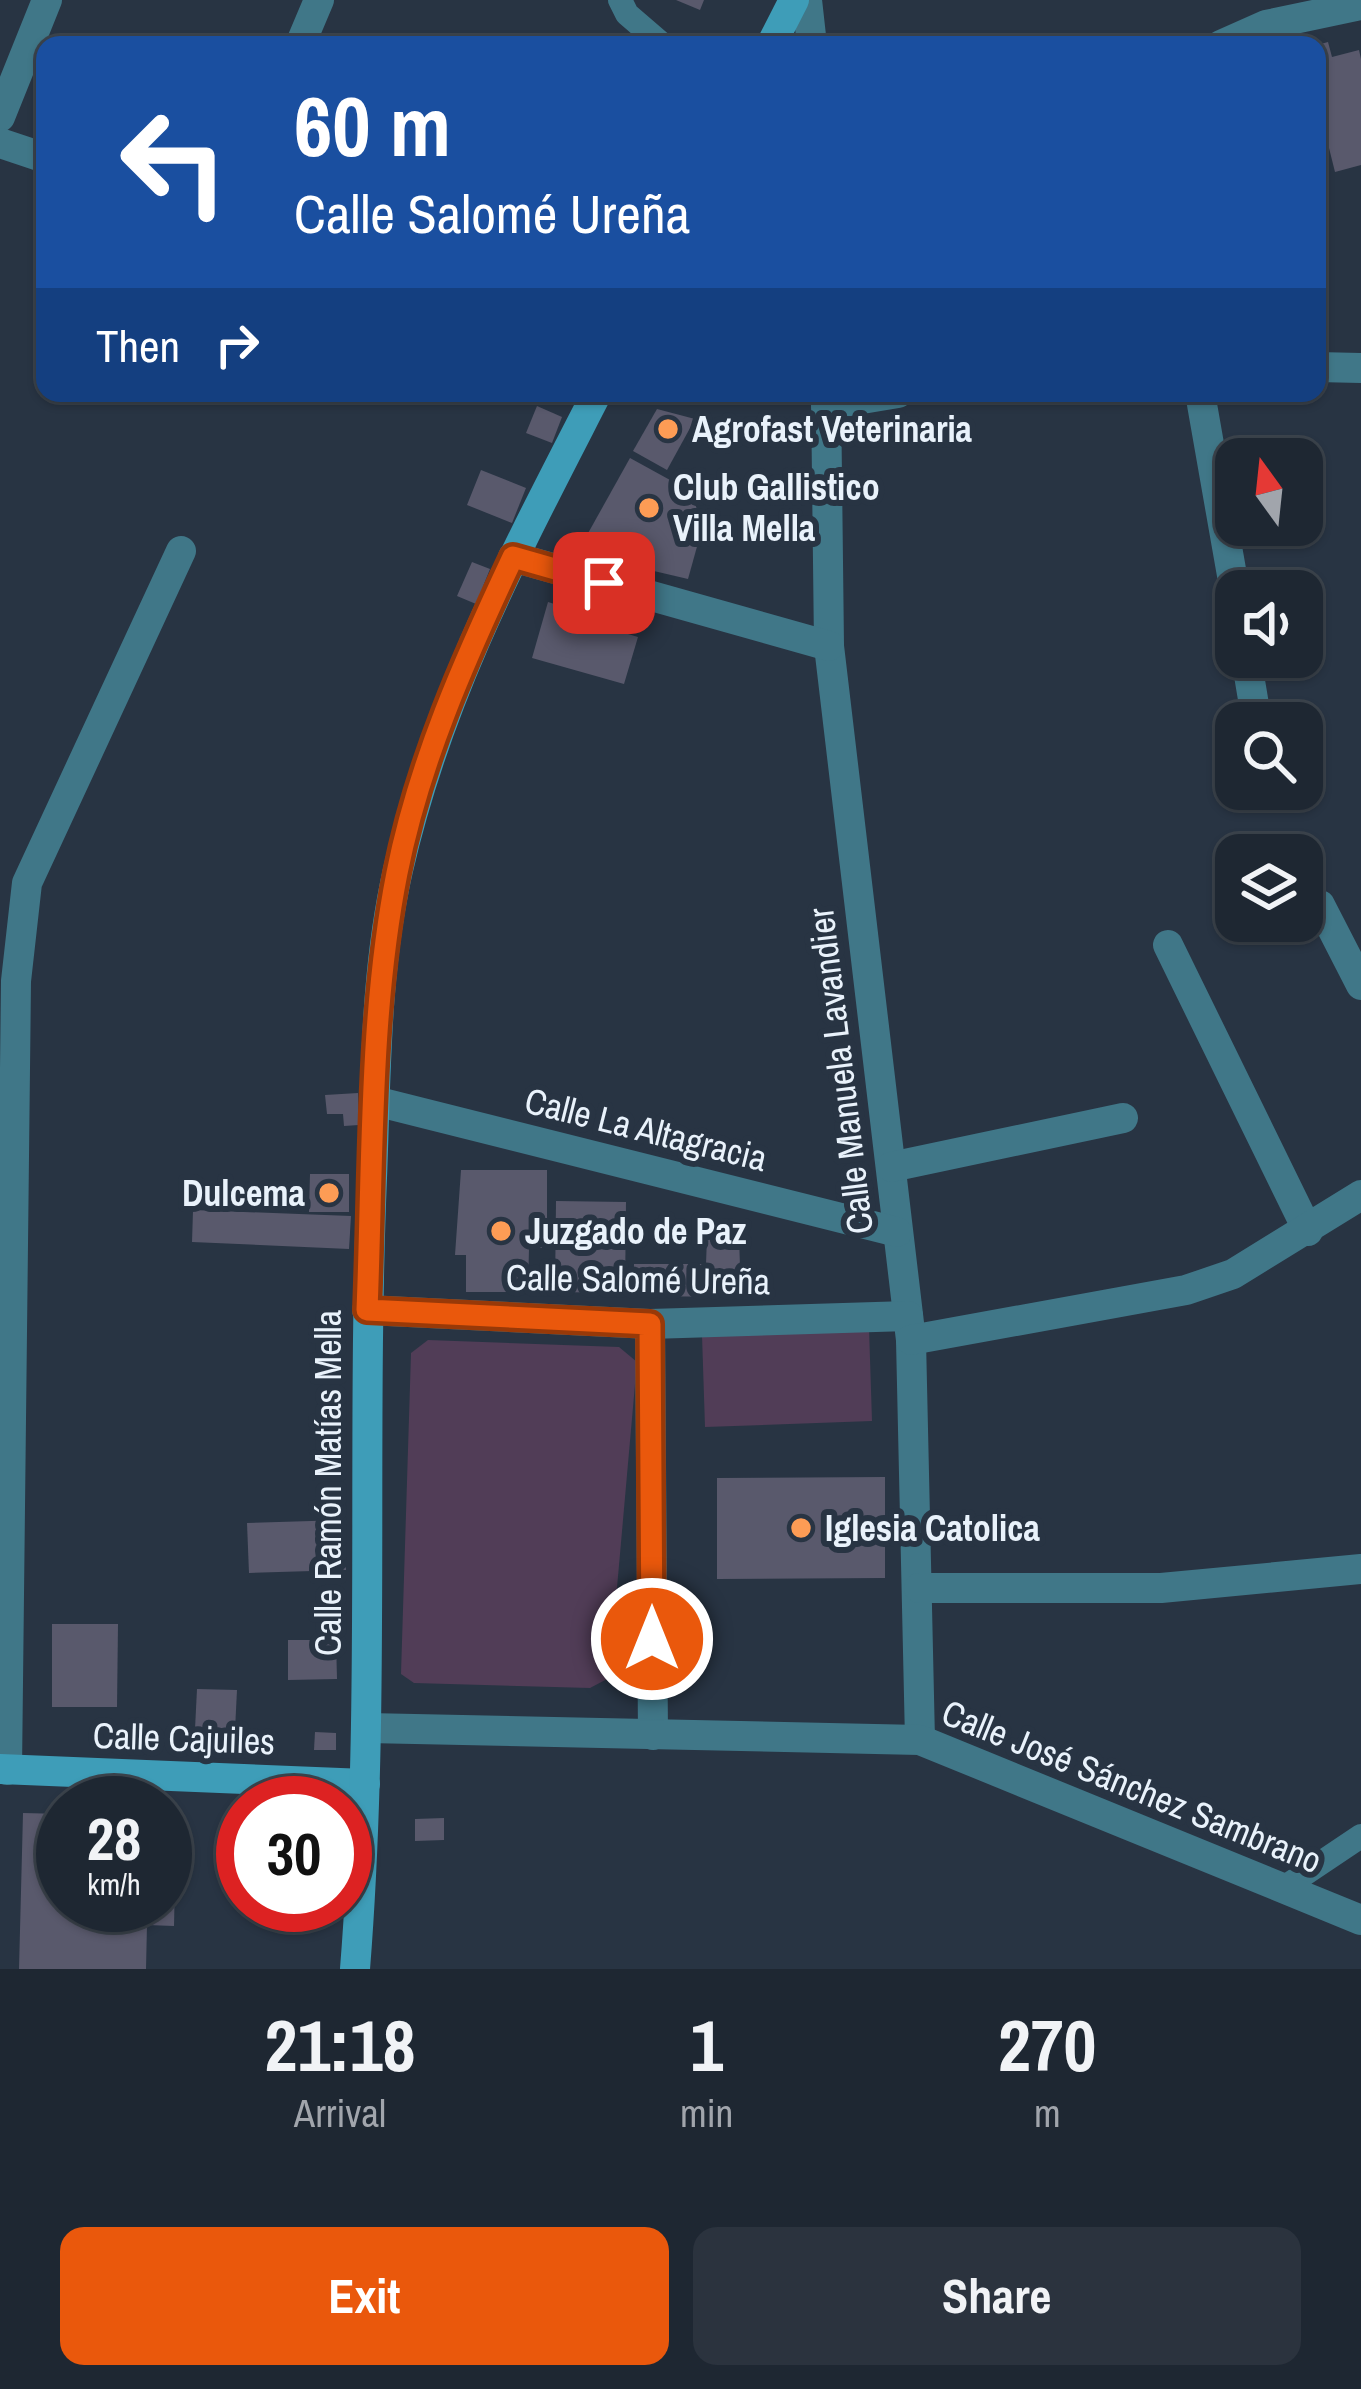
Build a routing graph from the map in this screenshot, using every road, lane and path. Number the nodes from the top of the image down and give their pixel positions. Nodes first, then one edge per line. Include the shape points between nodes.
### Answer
1 (46, 0) edge
2 (319, 0) edge
3 (620, 0) edge
4 (794, 0) edge
5 (807, 0) edge
6 (1361, 5) edge
7 (305, 36) edge
8 (653, 36) edge
9 (776, 36) edge
10 (811, 36) edge
11 (1241, 36) edge
12 (0, 117) edge
13 (0, 143) edge
14 (36, 155) edge
15 (1326, 367) edge
16 (1361, 368) edge
17 (592, 402) edge
18 (826, 402) edge
19 (1203, 402) edge
20 (181, 551) dead end
21 (513, 557) junction
22 (1231, 570) edge
23 (829, 646) junction
24 (1323, 911) edge
25 (1168, 945) dead end
26 (1361, 985) edge
27 (375, 1101) junction
28 (1123, 1118) dead end
29 (891, 1167) junction
30 (1361, 1195) edge
31 (1308, 1231) junction
32 (897, 1232) junction
33 (367, 1310) junction
34 (650, 1324) junction
35 (910, 1328) junction
36 (1361, 1569) edge
37 (919, 1588) junction
38 (367, 1728) junction
39 (653, 1735) junction
40 (920, 1740) junction
41 (3, 1769) edge
42 (54, 1776) edge
43 (364, 1776) edge
44 (1361, 1836) edge
45 (1285, 1887) junction
46 (1361, 1920) edge
47 (357, 1932) edge
48 (355, 1969) edge

1 - 12 street
2 - 7 street
3 - 8 lane
4 - 9 main road
5 - 10 street
6 - 11 street
13 - 14 street
15 - 16 street
17 - 21 main road, Calle Ramón Matías Mella
18 - 23 street, Calle Manuela Lavandier
19 - 22 street
20 - 41 street via 27,883 16,981
21 - 23 street
21 - 27 main road, Calle Ramón Matías Mella via 448,695 398,871
23 - 29 street, Calle Manuela Lavandier
24 - 26 street
25 - 31 street
27 - 32 street, Calle La Altagracia
27 - 33 main road, Calle Ramón Matías Mella
28 - 29 street
29 - 32 street, Calle Manuela Lavandier
30 - 31 street, Calle Salomé Ureña
31 - 35 street, Calle Salomé Ureña via 1233,1274 1186,1290
32 - 35 street, Calle Manuela Lavandier
33 - 34 street, Calle Salomé Ureña
33 - 38 main road, Calle Ramón Matías Mella
34 - 35 street, Calle Salomé Ureña
34 - 39 street
35 - 37 street, Calle Manuela Lavandier
36 - 37 street via 1161,1588
37 - 40 street, Calle Manuela Lavandier
38 - 39 street, Calle José Sánchez Sambrano
38 - 43 main road, Calle Ramón Matías Mella
39 - 40 street, Calle José Sánchez Sambrano
40 - 45 street, Calle José Sánchez Sambrano
41 - 42 main road, Calle Cajuiles
44 - 45 lane
45 - 46 street, Calle José Sánchez Sambrano
47 - 48 main road, Calle Ramón Matías Mella

